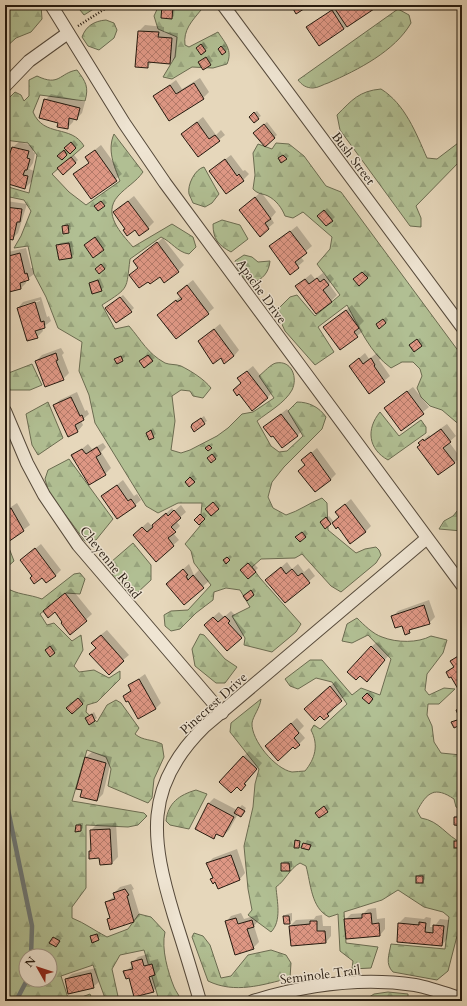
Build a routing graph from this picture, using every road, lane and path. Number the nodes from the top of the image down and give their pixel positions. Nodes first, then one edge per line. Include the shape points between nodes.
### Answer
1 (51, 5) edge
2 (111, 5) edge
3 (223, 5) edge
4 (68, 33) junction
5 (5, 86) edge
6 (462, 327) edge
7 (5, 411) edge
8 (426, 539) junction
9 (462, 585) edge
10 (222, 713) junction
11 (462, 999) edge
12 (200, 1001) edge
13 (253, 1001) edge

1 - 4 street, Apache Drive
2 - 4 path
3 - 6 street, Bush Street
4 - 5 street via 29,60
4 - 8 street, Apache Drive via 165,183
7 - 10 street, Cheyenne Road via 44,495 78,545
8 - 9 street, Apache Drive
8 - 10 street, Pinecrest Drive
10 - 12 street, Pinecrest Drive via 191,740 178,757 164,784 157,817 160,868
11 - 13 street, Seminole Trail via 417,985 360,982 306,988

